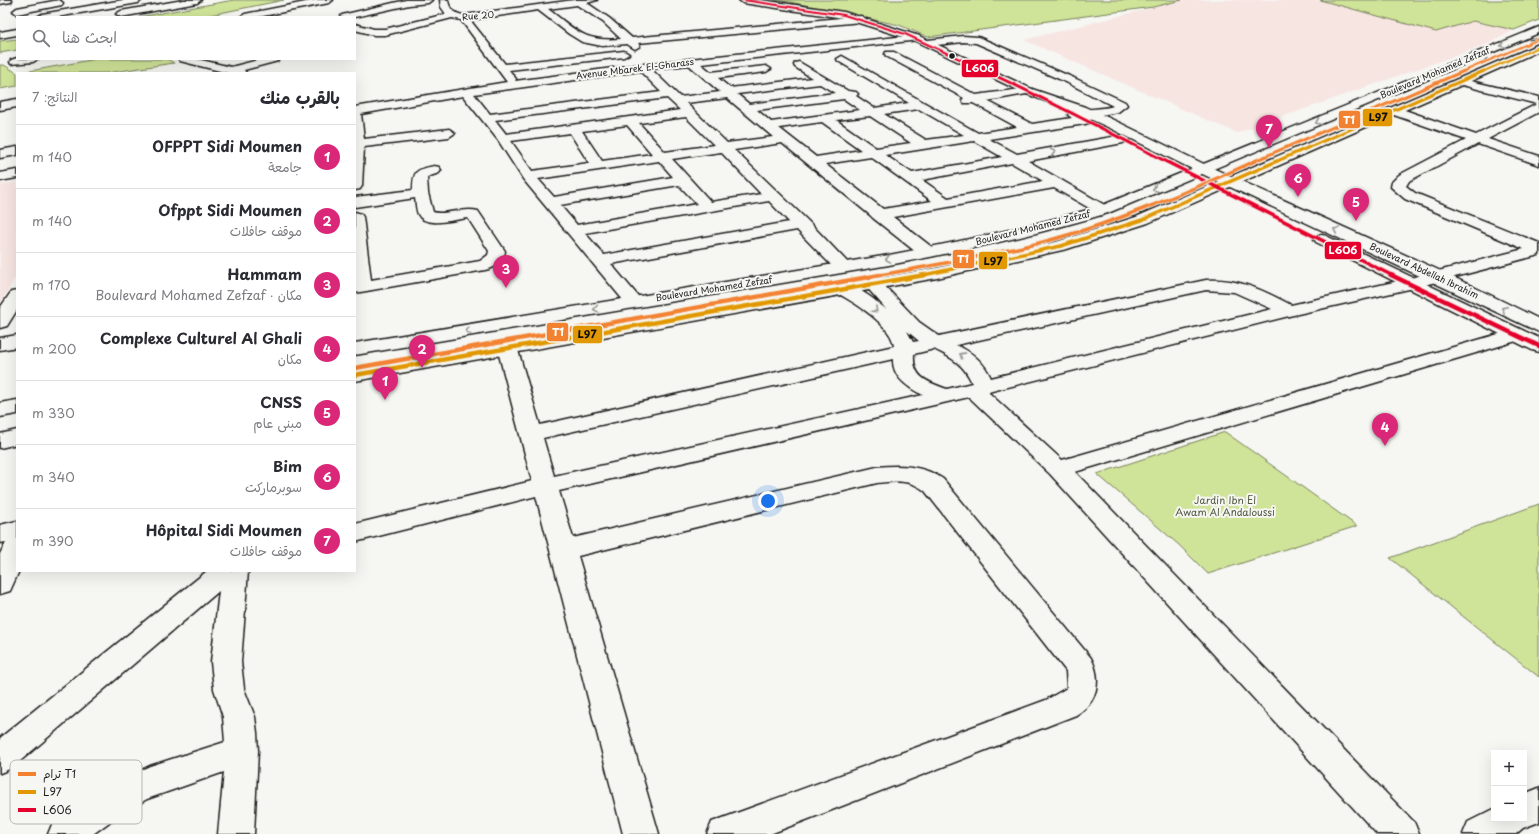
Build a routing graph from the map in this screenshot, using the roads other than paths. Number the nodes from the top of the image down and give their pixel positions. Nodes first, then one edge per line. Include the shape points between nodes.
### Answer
1 (138, 0) edge
2 (196, 0) edge
3 (328, 0) edge
4 (428, 0) edge
5 (444, 0) edge
6 (516, 0) edge
7 (593, 0) edge
8 (743, 0) edge
9 (3, 1) edge
10 (70, 1) dead end
11 (579, 2) junction
12 (541, 8) junction
13 (283, 9) junction
14 (21, 12) junction
15 (510, 13) junction
16 (303, 14) dead end
17 (6, 16) dead end
18 (35, 16) edge
19 (48, 16) edge
20 (110, 16) dead end
21 (250, 16) edge
22 (349, 16) edge
23 (461, 18) junction
24 (861, 19) junction
25 (356, 27) edge
26 (1539, 30) edge
27 (16, 32) edge
28 (379, 32) junction
29 (0, 35) edge
30 (356, 38) edge
31 (916, 38) junction
32 (630, 41) junction
33 (933, 46) junction
34 (1539, 47) edge
35 (890, 54) junction
36 (876, 55) dead end
37 (862, 57) dead end
38 (27, 60) edge
39 (188, 60) edge
40 (271, 60) edge
41 (15, 62) dead end
42 (692, 62) junction
43 (813, 63) dead end
44 (502, 68) junction
45 (776, 68) dead end
46 (237, 71) edge
47 (656, 73) junction
48 (708, 76) junction
49 (822, 80) junction
50 (640, 82) dead end
51 (1462, 82) junction
52 (514, 84) junction
53 (892, 88) junction
54 (877, 90) dead end
55 (1028, 91) junction
56 (861, 92) dead end
57 (728, 93) junction
58 (846, 94) junction
59 (470, 98) junction
60 (674, 98) junction
61 (973, 99) junction
62 (490, 101) dead end
63 (1539, 101) edge
64 (16, 103) edge
65 (922, 105) junction
66 (0, 106) edge
67 (1539, 107) edge
68 (746, 108) junction
69 (873, 111) junction
70 (1395, 111) junction
71 (356, 112) edge
72 (688, 113) junction
73 (1082, 116) junction
74 (486, 118) junction
75 (824, 118) junction
76 (630, 121) junction
77 (768, 126) junction
78 (573, 128) junction
79 (1031, 129) junction
80 (449, 132) dead end
81 (977, 137) junction
82 (503, 138) junction
83 (784, 139) junction
84 (1123, 139) junction
85 (1477, 140) junction
86 (356, 144) edge
87 (924, 145) junction
88 (723, 147) junction
89 (16, 151) edge
90 (872, 153) junction
91 (0, 154) edge
92 (661, 156) junction
93 (1015, 159) junction
94 (1539, 161) edge
95 (812, 162) junction
96 (598, 166) junction
97 (434, 170) dead end
98 (1197, 171) junction
99 (16, 174) edge
100 (528, 176) junction
101 (0, 177) edge
102 (910, 178) junction
103 (682, 180) junction
104 (1057, 184) junction
105 (1224, 184) junction
106 (421, 193) junction
107 (773, 196) junction
108 (356, 202) edge
109 (550, 202) junction
110 (945, 203) junction
111 (707, 207) junction
112 (1103, 210) junction
113 (878, 215) junction
114 (802, 224) junction
115 (574, 230) junction
116 (356, 234) edge
117 (1539, 250) edge
118 (927, 252) junction
119 (601, 261) junction
120 (843, 267) junction
121 (1436, 276) junction
122 (873, 284) junction
123 (1409, 284) junction
124 (359, 287) edge
125 (843, 289) junction
126 (16, 298) edge
127 (634, 302) junction
128 (1288, 311) junction
129 (0, 322) edge
130 (1539, 326) edge
131 (1516, 335) junction
132 (16, 341) edge
133 (936, 343) junction
134 (0, 344) edge
135 (1539, 346) edge
136 (507, 348) junction
137 (356, 349) edge
138 (903, 350) junction
139 (356, 375) edge
140 (978, 388) junction
141 (946, 396) junction
142 (16, 407) edge
143 (0, 410) edge
144 (530, 434) junction
145 (16, 437) edge
146 (0, 441) edge
147 (1058, 470) junction
148 (545, 486) junction
149 (16, 530) edge
150 (356, 533) edge
151 (0, 534) edge
152 (16, 548) edge
153 (562, 550) junction
154 (224, 572) edge
155 (235, 572) edge
156 (0, 584) edge
157 (242, 751) junction
158 (0, 758) edge
159 (142, 787) edge
160 (1539, 804) edge
161 (1527, 810) edge
162 (1504, 822) edge
163 (79, 824) edge
164 (66, 834) edge
165 (236, 834) edge
166 (641, 834) edge
167 (725, 834) edge
168 (1400, 834) edge
169 (1481, 834) edge

1 - 19 street
2 - 20 street
3 - 13 street
4 - 22 street
5 - 23 street, Rue 20 via 444,5
6 - 15 street
7 - 11 street, Rue 20
8 - 24 street, Boulevard Abdellah Ibrahim
9 - 14 street
10 - 14 street
11 - 12 street, Rue 20
11 - 32 street via 606,20
12 - 15 street, Rue 20
12 - 32 street via 587,40
13 - 16 street
13 - 21 street
14 - 17 street
14 - 18 street
15 - 23 street, Rue 20
23 - 28 street
23 - 44 street
24 - 31 street, Boulevard Abdellah Ibrahim
24 - 32 street
25 - 28 street
26 -> 98 street, Boulevard Mohamed Zefzaf
27 - 29 street
28 - 30 street
31 - 33 street, Boulevard Abdellah Ibrahim
31 - 42 street, Avenue Mbarek El-Gharass
32 - 44 street via 642,52
33 - 35 street
33 - 55 street, Boulevard Abdellah Ibrahim
33 - 73 street via 963,39 978,40 1121,105 1117,109
34 - 51 street, Boulevard Mohamed Zefzaf
35 - 36 street
35 - 61 street
37 - 53 street via 838,60
38 - 41 street
39 - 46 street
40 - 46 street
42 - 47 street, Avenue Mbarek El-Gharass
42 - 48 street
43 - 49 street via 795,66
44 - 52 street
45 - 48 street
47 - 50 street, Avenue Mbarek El-Gharass
47 - 52 street, Avenue Mbarek El-Gharass via 645,62
47 - 60 street
48 - 57 street
49 - 57 street
49 - 58 street
51 - 63 street
51 - 70 street, Boulevard Mohamed Zefzaf
52 - 59 street, Avenue Mbarek El-Gharass
53 - 54 street
53 - 65 street
55 - 61 street
55 - 73 street, Boulevard Abdellah Ibrahim
56 - 58 street
57 - 60 street
57 - 68 street
58 - 68 street
58 - 69 street
59 - 62 street
59 - 71 street, Avenue Mbarek El-Gharass
59 - 74 street
60 - 72 street
60 - 74 street
61 - 65 street
61 - 79 street
64 - 66 street
65 - 69 street
65 - 81 street
67 - 85 street
68 - 77 street
69 - 75 street
69 - 87 street
70 - 85 street
70 - 105 street, Boulevard Mohamed Zefzaf
72 - 76 street
72 - 88 street
73 - 79 street
73 - 84 street, Boulevard Abdellah Ibrahim
73 - 98 street, Boulevard Abdellah Ibrahim
74 - 82 street
75 - 77 street
75 - 90 street
76 - 78 street
76 - 92 street
77 - 83 street
78 - 82 street
78 - 96 street
79 - 81 street
80 - 86 street
81 - 87 street
81 - 93 street
82 - 100 street
83 - 88 street
83 - 95 street
93 -> 84 street
84 - 98 street, Boulevard Abdellah Ibrahim
85 - 94 street
85 - 117 street via 1404,178 1398,187 1410,196
87 - 90 street
88 - 92 street
88 - 107 street
89 - 91 street
90 - 95 street
90 - 102 street
92 - 96 street
92 - 103 street
93 - 102 street
93 - 104 street
95 - 113 street
96 - 100 street
97 - 106 street via 420,175
98 - 105 street, Boulevard Abdellah Ibrahim
98 -> 112 street, Boulevard Mohamed Zefzaf
99 - 101 street
100 - 109 street
102 - 110 street
103 - 109 street
103 - 111 street
104 - 110 street
104 - 112 street
121 -> 105 street, Boulevard Abdellah Ibrahim
105 - 122 street, Boulevard Mohamed Zefzaf via 1142,220 1084,240 1016,257
105 - 123 street, Boulevard Abdellah Ibrahim
106 - 108 street
106 - 124 street via 426,214 429,216 466,213 474,215 497,254 485,265
107 - 111 street
107 - 114 street
109 - 115 street
110 - 113 street
111 - 115 street
112 - 118 street, Boulevard Mohamed Zefzaf via 1036,229
113 - 118 street
114 - 119 street
114 - 120 street
115 - 119 street
116 - 124 street
117 - 121 street
118 -> 120 street, Boulevard Mohamed Zefzaf
119 - 127 street
120 - 127 street, Boulevard Mohamed Zefzaf
121 - 123 street
130 -> 121 street, Boulevard Abdellah Ibrahim
122 - 125 street, Boulevard Mohamed Zefzaf
122 - 133 street via 919,332
123 - 128 street
123 - 131 street, Boulevard Abdellah Ibrahim
125 - 136 street, Boulevard Mohamed Zefzaf
125 -> 138 street via 867,303 891,325 902,339
126 - 129 street
127 -> 137 street, Boulevard Mohamed Zefzaf
128 - 133 street via 1254,292 1237,286 1218,284
128 - 140 street
131 - 135 street, Boulevard Abdellah Ibrahim
131 - 147 street
132 - 134 street
133 - 138 street
140 -> 133 street via 979,371 967,359
136 - 139 street, Boulevard Mohamed Zefzaf
136 - 144 street
138 - 141 street via 904,370 908,378
138 - 144 street
140 - 141 street
140 - 147 street
141 - 148 street
142 - 143 street
144 - 148 street
145 - 146 street
147 - 168 street
148 - 150 street
148 - 153 street
149 - 151 street
152 - 156 street
153 - 166 street
153 - 167 street via 877,475 912,475 925,478 934,485 1080,667 1084,684 1076,701 1057,710
154 - 158 street
155 - 157 street via 226,662 229,689 239,717
157 - 159 street
157 - 165 street
160 - 161 street
162 - 169 street
163 - 164 street

